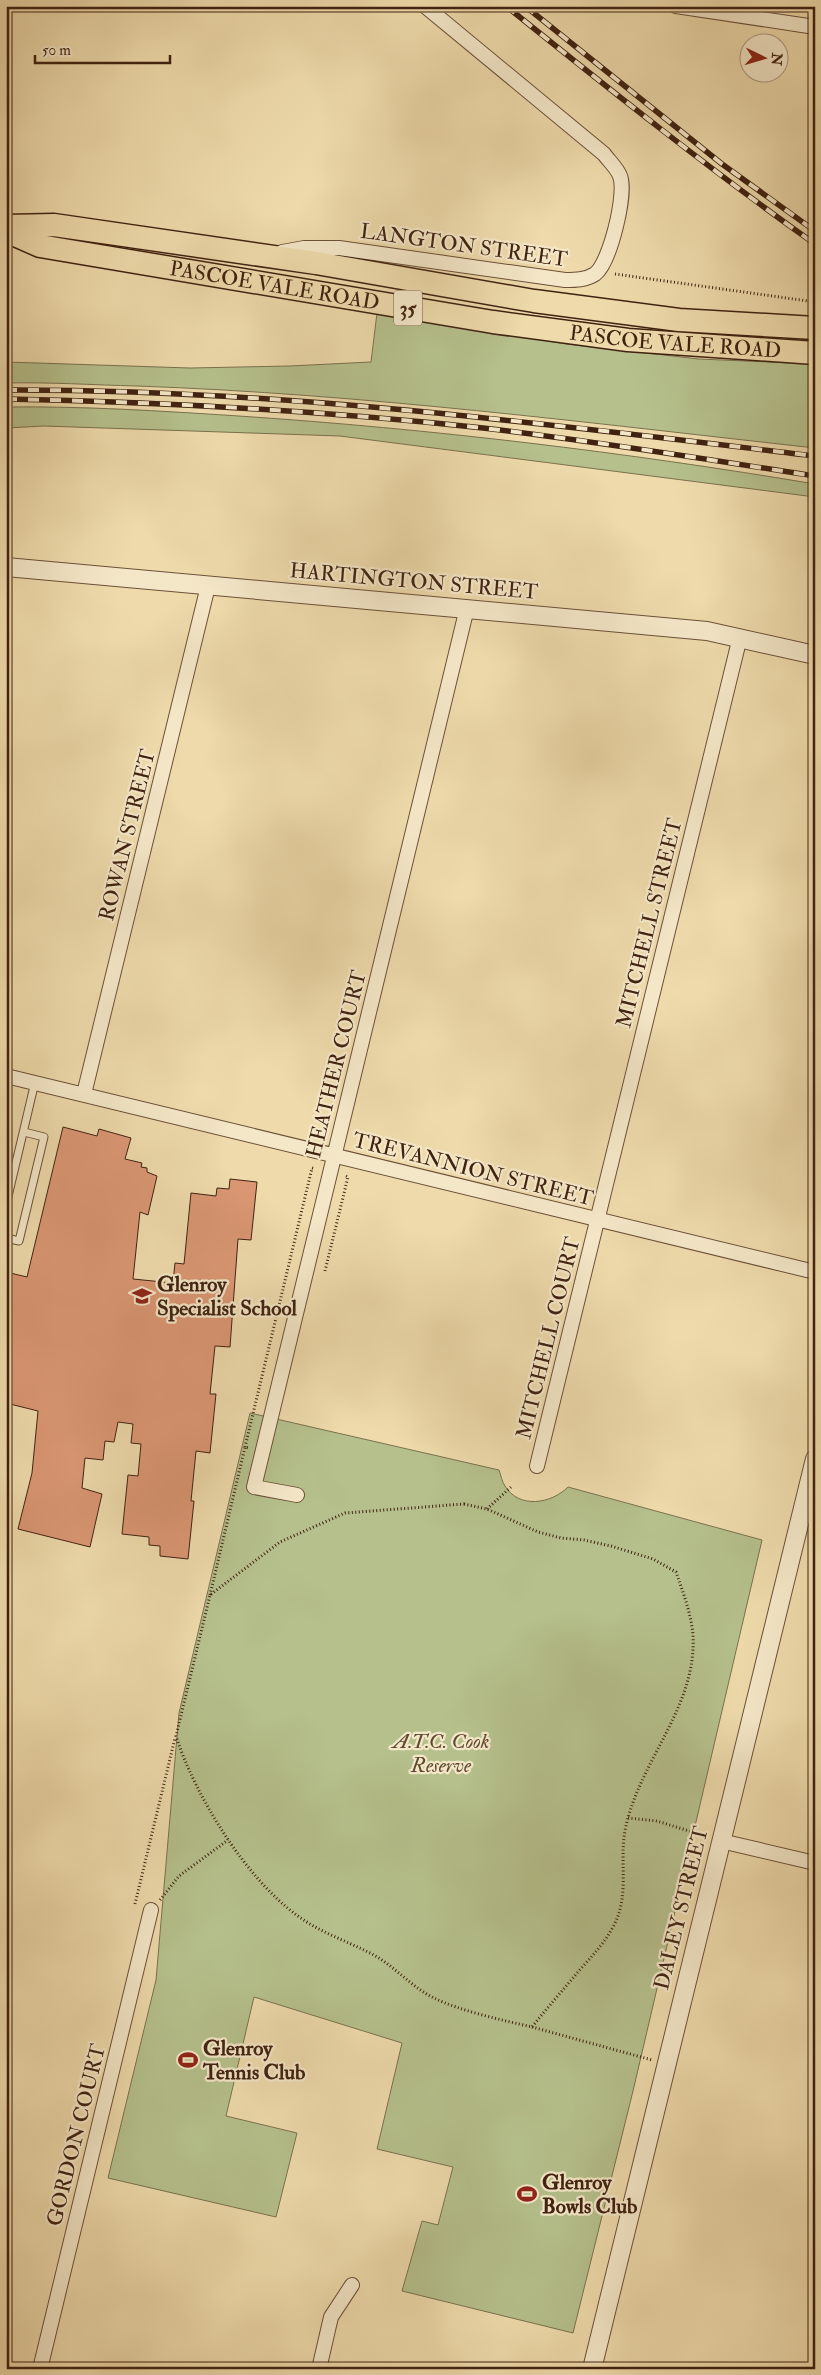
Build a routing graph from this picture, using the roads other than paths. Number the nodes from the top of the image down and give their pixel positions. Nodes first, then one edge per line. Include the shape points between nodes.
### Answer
1 (425, 6) edge
2 (676, 6) edge
3 (815, 27) edge
4 (6, 226) edge
5 (6, 231) edge
6 (264, 256) junction
7 (815, 328) edge
8 (815, 353) edge
9 (6, 567) edge
10 (208, 586) junction
11 (467, 608) junction
12 (740, 637) junction
13 (815, 655) edge
14 (6, 1076) edge
15 (34, 1082) junction
16 (84, 1094) junction
17 (24, 1132) junction
18 (334, 1156) junction
19 (6, 1205) edge
20 (597, 1219) junction
21 (6, 1238) edge
22 (815, 1272) edge
23 (815, 1459) edge
24 (537, 1466) dead end
25 (297, 1495) dead end
26 (721, 1841) junction
27 (815, 1863) edge
28 (151, 1910) road end
29 (352, 2285) dead end
30 (40, 2369) edge
31 (319, 2369) edge
32 (592, 2369) edge

1 - 6 street, LANGTON STREET via 604,154 620,174 616,223 603,265 587,278 565,280 339,248 304,248
2 - 3 street
4 - 6 main road, PASCOE VALE ROAD / 35 via 54,224
5 - 8 main road, PASCOE VALE ROAD / 35 via 40,246 493,322 628,340
6 - 7 main road, PASCOE VALE ROAD / 35 via 534,301 659,318
9 - 10 street, HARTINGTON STREET
10 - 11 street, HARTINGTON STREET
10 - 16 street, ROWAN STREET
11 - 12 street, HARTINGTON STREET
11 - 18 street, HEATHER COURT
12 - 13 street, HARTINGTON STREET
12 - 20 street, MITCHELL STREET
14 - 15 street, TREVANNION STREET
15 - 16 street, TREVANNION STREET
15 - 17 lane
16 - 18 street, TREVANNION STREET
17 - 19 lane
17 - 21 lane via 44,1137 19,1241
18 - 20 street, TREVANNION STREET
18 - 25 street, HEATHER COURT via 254,1487
20 - 22 street, TREVANNION STREET
20 - 24 street, MITCHELL COURT
23 - 26 street, DALEY STREET
26 - 27 street
26 - 32 street, DALEY STREET
28 - 30 street, GORDON COURT
29 - 31 street via 332,2317

